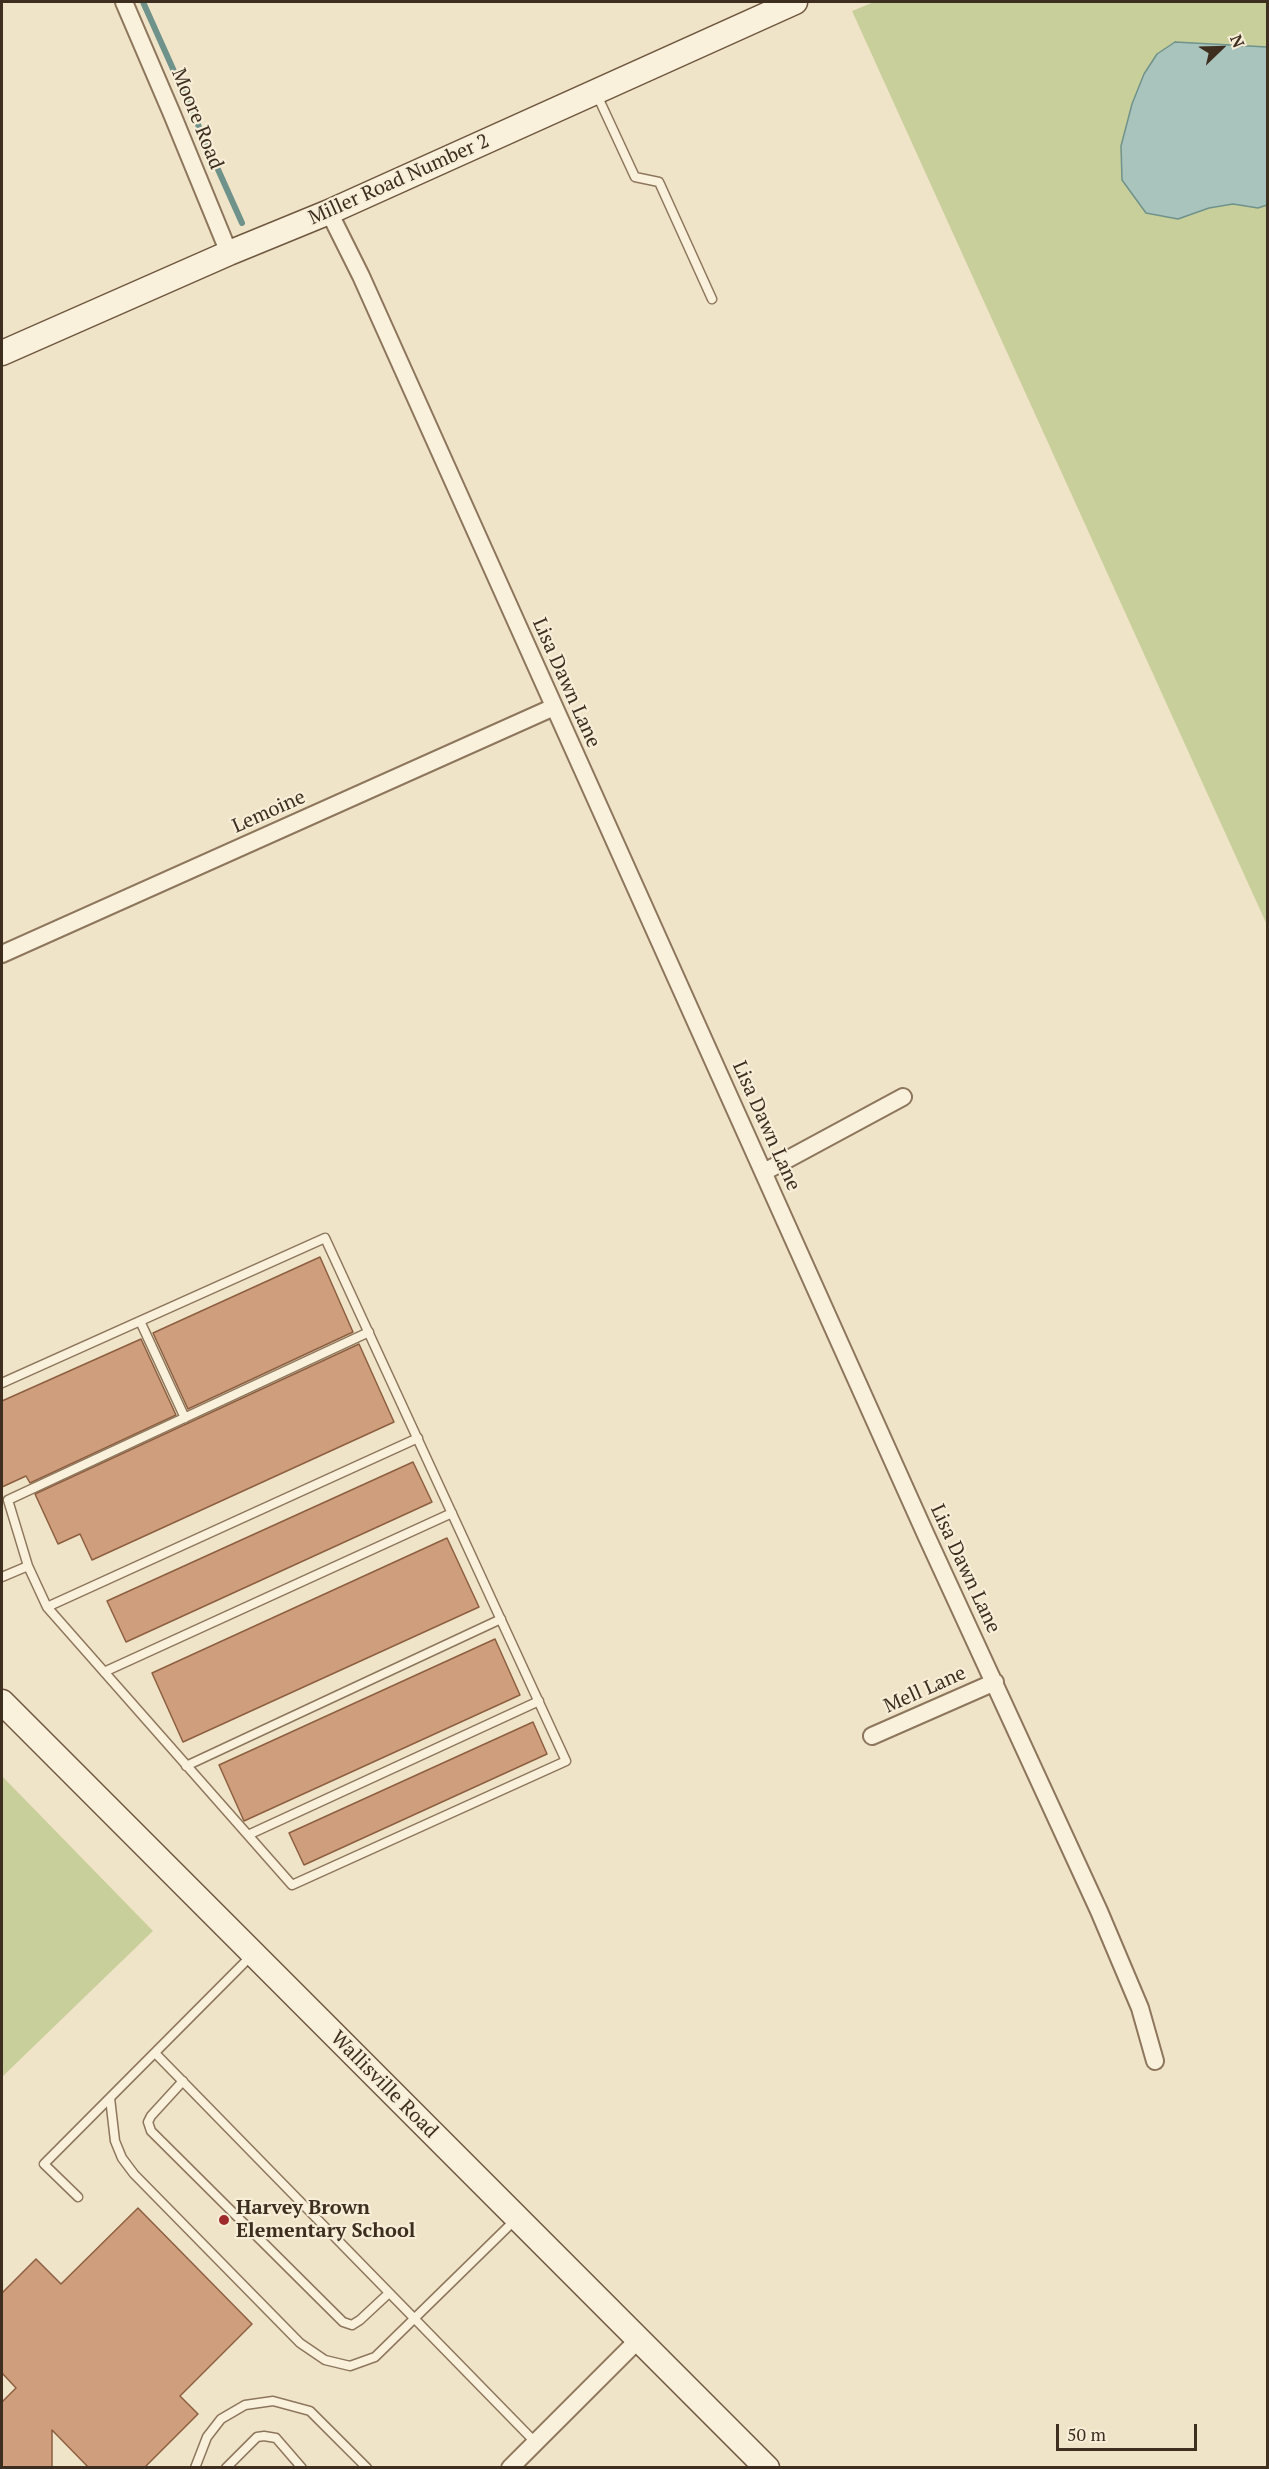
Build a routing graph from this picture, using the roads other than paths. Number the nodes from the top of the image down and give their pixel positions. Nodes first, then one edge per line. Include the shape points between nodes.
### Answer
1 (124, 2) edge
2 (795, 2) edge
3 (595, 92) junction
4 (329, 212) junction
5 (229, 253) junction
6 (712, 299) dead end
7 (2, 353) edge
8 (554, 707) junction
9 (2, 954) edge
10 (903, 1097) dead end
11 (764, 1172) junction
12 (140, 1321) junction
13 (369, 1332) junction
14 (2, 1383) edge
15 (184, 1418) junction
16 (418, 1438) junction
17 (452, 1513) junction
18 (28, 1566) junction
19 (2, 1577) edge
20 (47, 1607) junction
21 (501, 1618) junction
22 (104, 1672) junction
23 (995, 1682) junction
24 (539, 1701) junction
25 (2, 1702) edge
26 (872, 1736) dead end
27 (186, 1766) junction
28 (248, 1835) junction
29 (253, 1954) junction
30 (155, 2053) junction
31 (1155, 2061) dead end
32 (183, 2081) junction
33 (110, 2098) junction
34 (78, 2196) dead end
35 (517, 2217) junction
36 (389, 2293) junction
37 (415, 2319) junction
38 (639, 2339) junction
39 (535, 2442) junction
40 (195, 2468) edge
41 (226, 2468) edge
42 (302, 2468) edge
43 (367, 2468) edge
44 (510, 2468) edge
45 (767, 2468) edge

1 - 5 street, Moore Road
2 - 3 main road, Miller Road Number 2
3 - 4 main road, Miller Road Number 2
3 - 6 lane via 635,177 659,182
4 - 5 main road, Miller Road Number 2
4 - 8 street, Lisa Dawn Lane via 362,276
5 - 7 main road, Miller Road Number 2
8 - 9 street, Lemoine
8 - 11 street, Lisa Dawn Lane
10 - 11 street
11 - 23 street, Lisa Dawn Lane
12 - 13 lane via 326,1238
12 - 14 lane
12 - 15 lane
13 - 15 lane
13 - 16 lane
15 - 18 lane via 8,1500
16 - 17 lane
16 - 20 lane
17 - 21 lane
17 - 22 lane
18 - 19 lane
18 - 20 lane
20 - 22 lane
21 - 24 lane
21 - 27 lane
22 - 27 lane
23 - 26 street, Mell Lane
23 - 31 street, Lisa Dawn Lane via 1140,2008
24 - 28 lane
24 - 28 lane via 566,1761 292,1885
25 - 29 main road, Wallisville Road
27 - 28 lane
29 - 30 lane
29 - 35 main road, Wallisville Road
30 - 32 lane
30 - 33 lane
32 - 36 lane
32 - 36 lane via 150,2116 147,2122 151,2131 343,2322 351,2325 360,2320
33 - 34 lane via 44,2164
33 - 37 lane via 115,2141 134,2174 300,2343 325,2360 350,2366 375,2357
35 - 37 lane
35 - 38 main road, Wallisville Road
36 - 37 lane
37 - 39 lane
38 - 39 street
38 - 45 main road, Wallisville Road
39 - 44 street
40 - 43 lane via 207,2437 221,2419 245,2405 273,2401 310,2411
41 - 42 lane via 257,2437 264,2436 276,2438

